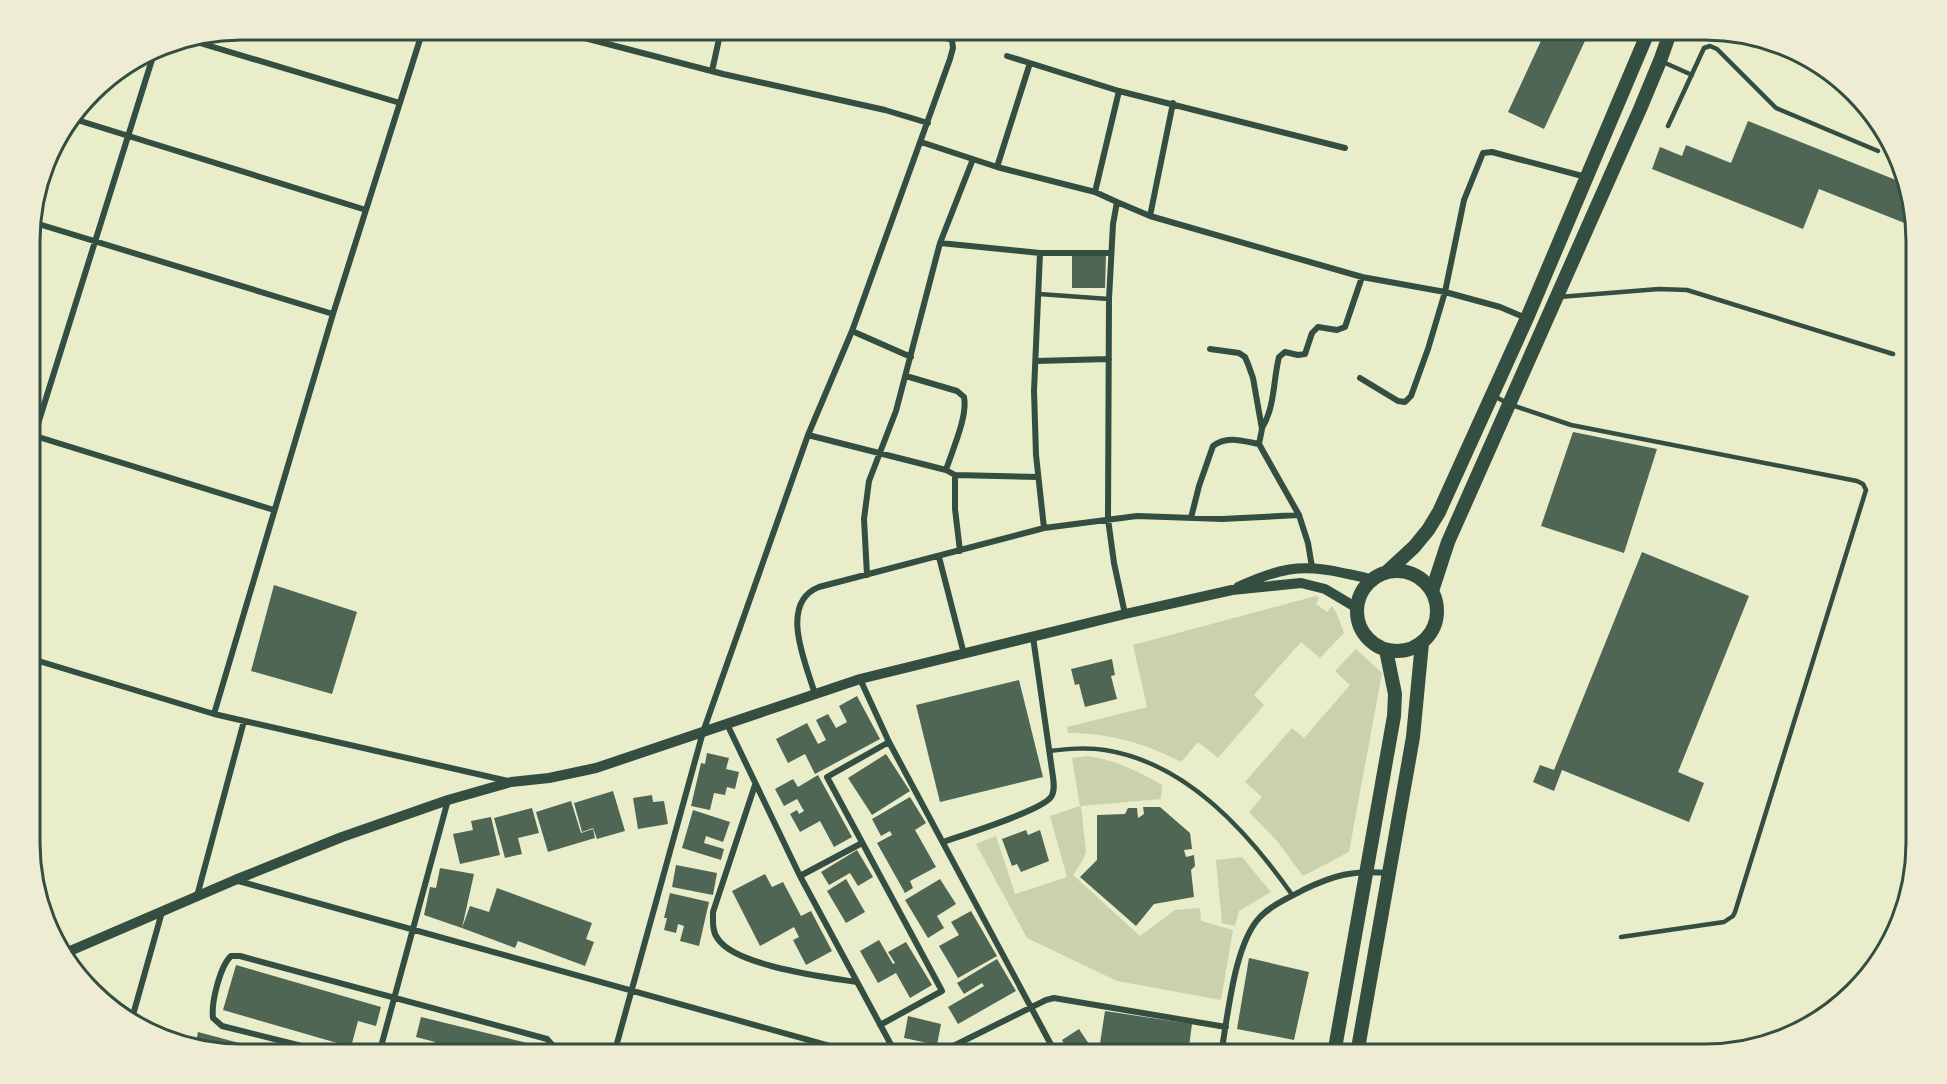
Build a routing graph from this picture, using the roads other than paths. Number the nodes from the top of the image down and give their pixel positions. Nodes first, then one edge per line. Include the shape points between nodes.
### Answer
1 (420, 40) edge
2 (593, 40) edge
3 (719, 40) edge
4 (952, 40) edge
5 (1645, 40) edge
6 (1667, 40) edge
7 (203, 44) edge
8 (1007, 56) dead end
9 (1660, 61) junction
10 (151, 62) edge
11 (1030, 63) junction
12 (712, 71) junction
13 (1692, 75) junction
14 (1119, 91) junction
15 (400, 103) junction
16 (1173, 104) junction
17 (81, 121) edge
18 (928, 123) junction
19 (1668, 126) dead end
20 (127, 135) junction
21 (921, 142) junction
22 (1345, 148) dead end
23 (1878, 150) dead end
24 (973, 159) junction
25 (998, 167) junction
26 (1586, 177) junction
27 (1095, 192) junction
28 (1117, 202) junction
29 (366, 210) junction
30 (1150, 216) junction
31 (41, 225) edge
32 (95, 241) junction
33 (940, 243) junction
34 (1040, 253) junction
35 (1111, 253) junction
36 (1362, 277) junction
37 (1445, 292) junction
38 (1039, 294) junction
39 (1556, 297) junction
40 (1109, 299) junction
41 (333, 314) junction
42 (1527, 318) junction
43 (852, 330) junction
44 (1210, 349) dead end
45 (1893, 354) dead end
46 (911, 357) junction
47 (1109, 359) junction
48 (1036, 361) junction
49 (906, 376) junction
50 (1360, 378) dead end
51 (1492, 395) junction
52 (1509, 404) junction
53 (40, 413) edge
54 (1262, 429) junction
55 (808, 435) junction
56 (40, 437) edge
57 (1259, 444) junction
58 (879, 453) junction
59 (946, 470) junction
60 (956, 475) junction
61 (1038, 477) junction
62 (274, 510) junction
63 (1299, 515) junction
64 (1191, 518) junction
65 (1107, 519) junction
66 (1044, 528) junction
67 (960, 551) junction
68 (939, 557) junction
69 (1311, 567) junction
70 (1388, 572) junction
71 (867, 575) junction
72 (1371, 580) junction
73 (1232, 590) junction
74 (1432, 591) junction
75 (1357, 608) junction
76 (1125, 614) junction
77 (1033, 637) junction
78 (1422, 643) junction
79 (1386, 650) junction
80 (964, 654) junction
81 (40, 661) edge
82 (860, 679) junction
83 (815, 694) junction
84 (214, 714) junction
85 (244, 721) junction
86 (728, 724) junction
87 (703, 732) junction
88 (889, 742) junction
89 (1049, 751) junction
90 (510, 782) junction
91 (755, 785) junction
92 (448, 800) junction
93 (943, 842) junction
94 (862, 843) junction
95 (1367, 871) junction
96 (1389, 873) junction
97 (800, 876) junction
98 (235, 880) junction
99 (1293, 896) junction
100 (197, 897) junction
101 (162, 912) junction
102 (411, 931) junction
103 (1622, 937) dead end
104 (72, 950) edge
105 (856, 982) junction
106 (632, 990) junction
107 (394, 998) junction
108 (1030, 1008) junction
109 (134, 1012) edge
110 (880, 1025) junction
111 (1226, 1027) junction
112 (1050, 1043) edge
113 (1223, 1043) edge
114 (1336, 1043) edge
115 (1359, 1043) edge
116 (294, 1044) edge
117 (382, 1044) edge
118 (551, 1044) edge
119 (617, 1044) edge
120 (821, 1044) edge
121 (890, 1044) edge
122 (958, 1044) edge

1 - 15 street
2 - 12 street
3 - 12 street
4 - 18 street via 950,59
5 - 26 main road
6 - 9 main road
7 - 15 street
8 - 11 street
9 - 13 lane
9 - 39 main road
10 - 20 street
11 - 14 street
11 - 25 street
12 - 18 street
13 - 19 lane
13 - 23 lane via 1704,48 1710,46 1776,108
14 - 16 street
14 - 27 street
15 - 29 street
16 - 22 street
16 - 30 street
17 - 20 street
18 - 21 street
20 - 29 street
20 - 32 street
21 - 24 street
21 - 43 street
24 - 25 street
24 - 33 street
25 - 27 street
26 - 37 street via 1492,152 1483,153 1464,200
26 - 42 main road
27 - 28 street
28 - 30 street
28 - 35 street
29 - 41 street
30 - 36 street
31 - 32 street
32 - 41 street
32 - 53 street
33 - 34 street
33 - 46 street
34 - 35 street
34 - 38 street
35 - 40 street
36 - 37 street
36 - 54 street via 1345,327 1318,327 1305,354 1285,352 1279,357 1268,418
37 - 42 street
37 - 50 street via 1411,396 1405,402 1398,401
38 - 40 lane
38 - 48 street
39 - 45 lane via 1659,288 1687,290
39 - 52 main road
40 - 47 street
41 - 62 street
42 - 51 main road
43 - 46 street
43 - 55 street
44 - 54 street via 1245,357
46 - 49 street
47 - 48 street
47 - 65 street
48 - 61 street
49 - 58 street
49 - 59 street via 957,391 964,397 961,423
51 - 52 lane
51 - 70 main road via 1433,521
52 - 74 main road via 1448,542
52 - 103 lane via 1571,425 1857,481 1866,490 1735,912 1724,922
54 - 57 street
55 - 58 street
55 - 87 street
56 - 62 street
57 - 63 street
57 - 64 street via 1233,439 1213,446
58 - 59 street
58 - 71 street via 869,481 864,519
59 - 60 street
60 - 61 street
60 - 67 street
61 - 66 street
62 - 84 street
63 - 64 street
63 - 69 street
64 - 65 street
65 - 66 street
65 - 76 street
66 - 67 street
67 - 68 street
68 - 71 street
68 - 80 street
69 - 72 street
69 - 73 street via 1261,576
70 - 72 main road
70 - 74 main road via 1413,574
71 - 83 street via 813,590 799,605 798,632
72 - 75 main road via 1363,588
73 - 75 street via 1301,583 1325,589
73 - 76 street
74 - 78 main road via 1437,619
75 - 79 main road via 1357,619 1367,639
76 - 77 street
77 - 80 street
77 - 89 street
78 - 79 main road via 1401,651
78 - 96 main road via 1413,737
79 - 95 main road via 1395,716
80 - 82 street
81 - 84 street
82 - 83 street
82 - 88 street
83 - 86 street
84 - 85 street
85 - 90 street
85 - 100 street
86 - 87 street
86 - 91 street
87 - 90 street via 596,768
87 - 106 street
88 - 93 street
88 - 94 street via 827,777
89 - 93 street via 1053,785 1046,802
89 - 99 lane via 1104,750 1173,774 1235,825
90 - 92 street
91 - 97 street
91 - 105 street via 713,912 718,940 728,949 770,966
92 - 98 street
92 - 102 street
93 - 108 street
94 - 97 street
94 - 110 street via 942,991
95 - 96 street
95 - 99 street via 1342,874
95 - 114 main road
96 - 115 main road
97 - 105 street
98 - 100 street
98 - 102 street
99 - 111 street via 1261,916 1249,932 1240,953
100 - 101 street
101 - 104 street
101 - 109 street
102 - 106 street
102 - 107 street
105 - 110 street
106 - 119 street
106 - 120 street
107 - 116 street via 231,956 224,962 213,1018 222,1026
107 - 117 street
107 - 118 street via 547,1039
108 - 111 street via 1054,998
108 - 112 street
108 - 122 street
110 - 121 street
111 - 113 street

